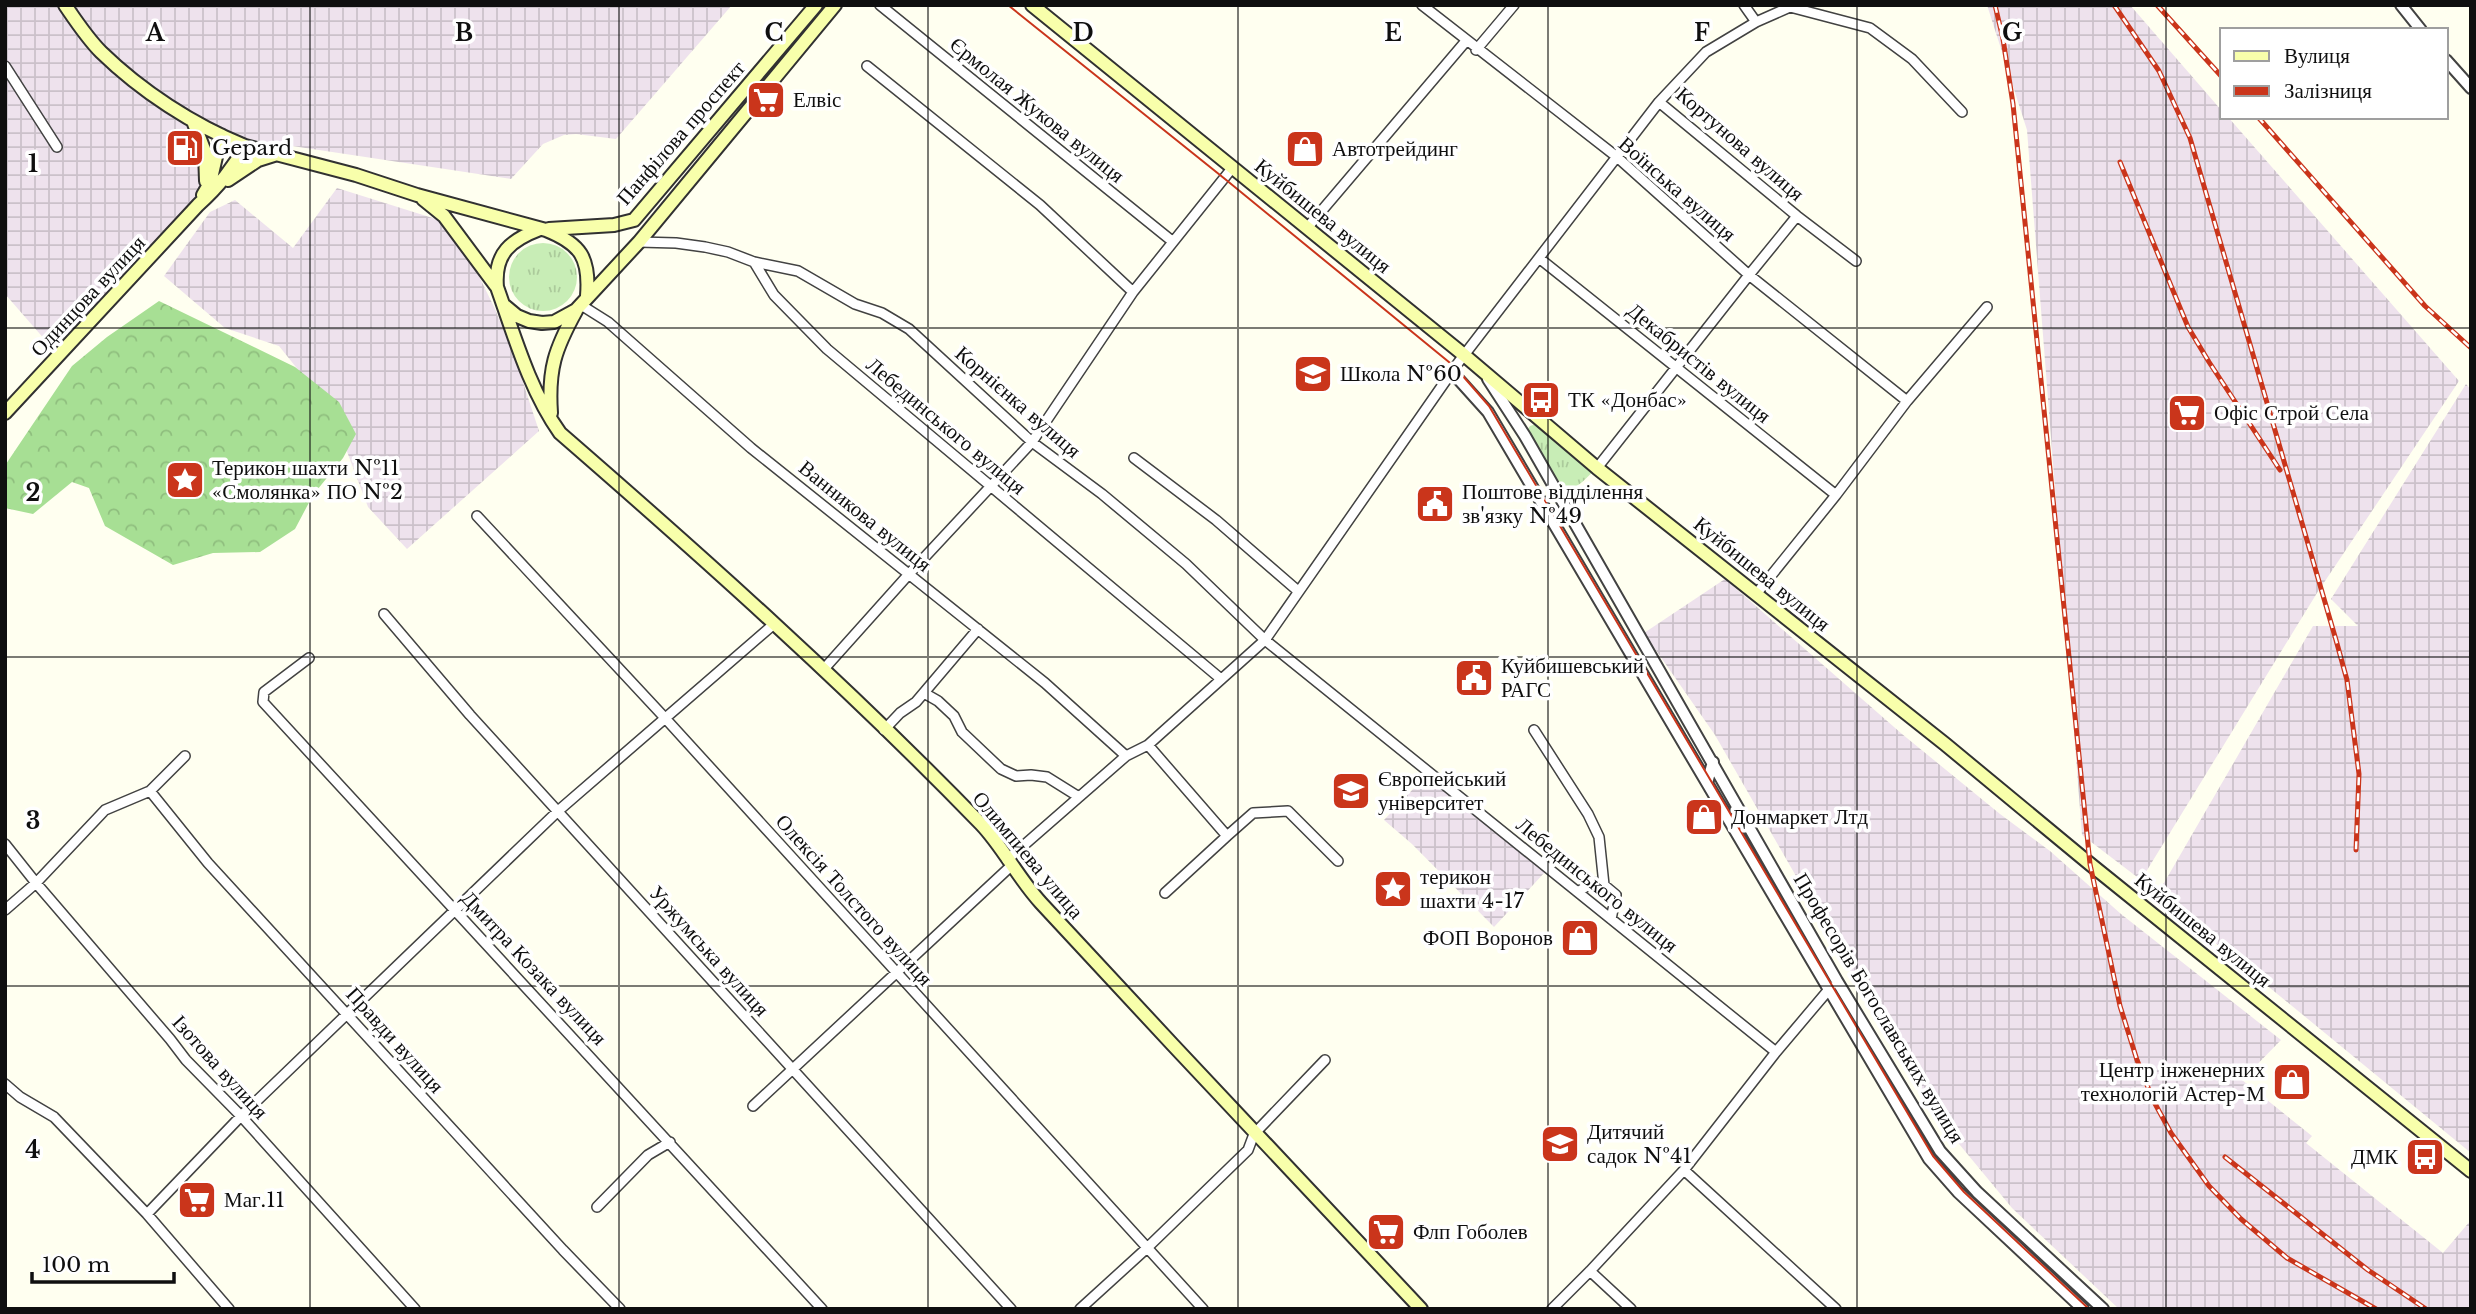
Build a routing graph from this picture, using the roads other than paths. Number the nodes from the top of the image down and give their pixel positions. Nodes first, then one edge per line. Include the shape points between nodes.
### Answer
1 (65, 5) edge
2 (816, 5) edge
3 (835, 5) edge
4 (880, 5) edge
5 (1032, 5) edge
6 (1422, 5) edge
7 (1514, 5) edge
8 (1744, 5) edge
9 (2401, 5) edge
10 (1756, 22) junction
11 (2419, 28) edge
12 (1466, 41) junction
13 (1476, 50) junction
14 (2448, 62) edge
15 (5, 66) edge
16 (867, 66) dead end
17 (2471, 88) edge
18 (1659, 102) junction
19 (1962, 112) dead end
20 (193, 121) junction
21 (221, 135) junction
22 (245, 146) junction
23 (57, 147) dead end
24 (278, 154) junction
25 (1617, 157) junction
26 (1233, 167) junction
27 (209, 192) junction
28 (417, 195) junction
29 (1797, 216) junction
30 (1307, 228) junction
31 (543, 229) junction
32 (1172, 241) junction
33 (639, 242) junction
34 (1539, 258) junction
35 (1856, 261) dead end
36 (754, 262) junction
37 (1749, 275) junction
38 (497, 287) junction
39 (1133, 292) junction
40 (581, 304) junction
41 (503, 305) junction
42 (1987, 307) dead end
43 (1464, 355) junction
44 (1676, 367) junction
45 (1483, 371) junction
46 (1452, 372) junction
47 (1907, 401) junction
48 (5, 413) edge
49 (551, 420) junction
50 (1032, 442) junction
51 (1134, 457) dead end
52 (1598, 468) junction
53 (990, 488) junction
54 (1836, 495) junction
55 (477, 516) dead end
56 (909, 574) junction
57 (1298, 591) junction
58 (1757, 593) junction
59 (384, 614) dead end
60 (774, 624) junction
61 (978, 629) junction
62 (1265, 640) junction
63 (309, 658) dead end
64 (823, 670) junction
65 (1221, 680) junction
66 (924, 693) junction
67 (666, 718) junction
68 (884, 730) junction
69 (1534, 730) dead end
70 (1148, 745) junction
71 (185, 756) dead end
72 (1126, 756) junction
73 (1713, 762) junction
74 (1707, 783) junction
75 (150, 791) junction
76 (1079, 797) junction
77 (558, 811) junction
78 (1227, 836) junction
79 (5, 844) edge
80 (1338, 861) dead end
81 (1009, 863) junction
82 (36, 884) junction
83 (1604, 885) junction
84 (1578, 892) junction
85 (1165, 893) dead end
86 (455, 909) junction
87 (5, 910) edge
88 (1611, 919) junction
89 (896, 973) junction
90 (1834, 984) junction
91 (346, 1013) junction
92 (1776, 1052) junction
93 (1325, 1060) dead end
94 (792, 1070) junction
95 (5, 1084) edge
96 (753, 1105) dead end
97 (241, 1116) junction
98 (1254, 1134) junction
99 (670, 1142) junction
100 (1684, 1170) junction
101 (2471, 1171) edge
102 (597, 1207) dead end
103 (147, 1213) junction
104 (1147, 1248) junction
105 (1590, 1271) junction
106 (229, 1309) edge
107 (415, 1309) edge
108 (620, 1309) edge
109 (822, 1309) edge
110 (1011, 1309) edge
111 (1080, 1309) edge
112 (1203, 1309) edge
113 (1421, 1309) edge
114 (1552, 1309) edge
115 (1631, 1309) edge
116 (1836, 1309) edge
117 (2083, 1309) edge
118 (2103, 1309) edge

1 - 20 main road via 116,66
2 - 31 main road, Панфілова проспект via 634,220 614,226
3 - 33 main road
4 - 32 street, Єрмолая Жукова вулиця
5 - 26 main road, Куйбишева вулиця
6 - 12 street, Воїнська вулиця
7 - 13 street
8 - 10 street
9 - 11 street
10 - 18 street, Кортунова вулиця via 1706,52
10 - 19 street, Кортунова вулиця via 1790,7 1870,28 1912,59
12 - 13 street, Воїнська вулиця
12 - 30 street
13 - 25 street, Воїнська вулиця
14 - 17 street
15 - 23 street
16 - 39 street via 1041,205
18 - 25 street
18 - 29 street, Кортунова вулиця
20 - 21 main road
20 - 27 main road via 205,152
21 - 22 main road
21 - 27 main road, Одинцова вулиця
22 - 24 main road
22 - 27 main road, Одинцова вулиця
24 - 27 main road via 258,160
24 - 28 main road
25 - 34 street
25 - 37 street, Воїнська вулиця
26 - 30 main road, Куйбишева вулиця
26 - 32 street
27 - 48 main road, Одинцова вулиця
28 - 31 main road
28 - 38 main road via 444,216
29 - 35 street, Кортунова вулиця
29 - 37 street
30 - 43 main road, Куйбишева вулиця
31 - 38 main road via 512,243 503,253
31 - 40 main road via 564,237 582,255 587,268
32 - 39 street
33 - 36 street via 705,247
33 - 40 main road
34 - 43 street
34 - 44 street, Декабристів вулиця
36 - 50 street, Корнієнка вулиця via 798,271 909,329
36 - 53 street, Лебединського вулиця via 774,295 827,349
37 - 44 street
37 - 47 street, Воїнська вулиця
38 - 41 main road
39 - 50 street
40 - 41 main road via 554,322 542,323 517,316
40 - 49 main road via 554,353
40 - 56 street, Ванникова вулиця via 608,321 751,448
41 - 49 main road, Олимпиева улица
42 - 47 street
43 - 45 main road, Куйбишева вулиця
43 - 46 street
44 - 52 street
44 - 54 street, Декабристів вулиця
45 - 52 main road, Куйбишева вулиця
45 - 73 street, Професорів Богославських вулиця
46 - 57 street
46 - 74 street, Професорів Богославських вулиця via 1488,412
47 - 54 street
49 - 60 main road, Олимпиева улица
50 - 53 street
50 - 62 street, Корнієнка вулиця via 1186,564
51 - 57 street
52 - 58 main road, Куйбишева вулиця
53 - 56 street
53 - 65 street, Лебединського вулиця
54 - 58 street
55 - 67 street, Олексія Толстого вулиця
56 - 61 street, Ванникова вулиця
56 - 64 street
57 - 62 street
58 - 101 main road, Куйбишева вулиця
59 - 77 street, Уржумська вулиця
60 - 64 main road, Олимпиева улица
60 - 67 street
61 - 66 street
61 - 72 street, Ванникова вулиця
62 - 65 street
62 - 84 street, Лебединського вулиця
63 - 86 street, Дмитра Козака вулиця via 264,692 263,702
64 - 68 main road, Олимпиева улица
65 - 70 street
66 - 68 street
66 - 76 street via 954,716 962,732 1001,769 1016,776 1048,777
67 - 77 street
67 - 89 street, Олексія Толстого вулиця
68 - 81 main road, Олимпиева улица via 985,827
69 - 83 street via 1599,837
70 - 72 street
70 - 78 street
71 - 75 street
72 - 76 street
73 - 74 street
73 - 90 street, Професорів Богославських вулиця
74 - 90 street, Професорів Богославських вулиця
75 - 82 street via 105,810
75 - 91 street, Правди вулиця via 208,863
76 - 81 street
77 - 86 street
77 - 94 street, Уржумська вулиця
78 - 80 street via 1253,813 1288,811
78 - 85 street
79 - 82 street, Ізотова вулиця
81 - 89 street
81 - 98 main road, Олимпиева улица
82 - 87 street
82 - 97 street, Ізотова вулиця via 186,1060
83 - 84 street via 1593,883
83 - 88 street via 1616,895
84 - 88 street, Лебединського вулиця
86 - 91 street
86 - 99 street, Дмитра Козака вулиця
88 - 92 street, Лебединського вулиця
89 - 94 street
89 - 104 street, Олексія Толстого вулиця
90 - 92 street
90 - 117 street, Професорів Богославських вулиця via 1929,1159
90 - 118 street, Професорів Богославських вулиця via 1940,1151 1977,1192
91 - 97 street
91 - 108 street, Правди вулиця
92 - 100 street
93 - 98 street
94 - 96 street
94 - 110 street, Уржумська вулиця
95 - 103 street via 54,1117
97 - 103 street
97 - 107 street, Ізотова вулиця
98 - 104 street via 1248,1150
98 - 113 main road, Олимпиева улица
99 - 102 street via 648,1154
99 - 109 street, Дмитра Козака вулиця
100 - 105 street
100 - 116 street
103 - 106 street
104 - 111 street
104 - 112 street, Олексія Толстого вулиця
105 - 114 street
105 - 115 street

